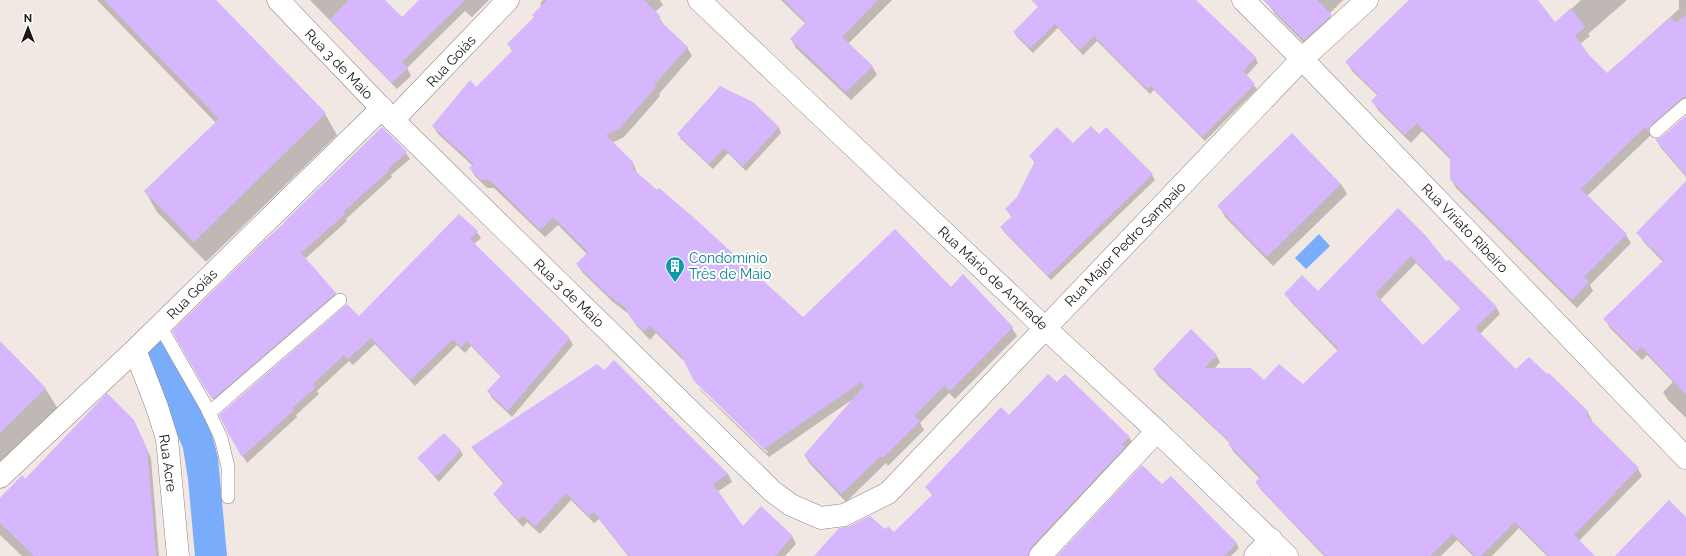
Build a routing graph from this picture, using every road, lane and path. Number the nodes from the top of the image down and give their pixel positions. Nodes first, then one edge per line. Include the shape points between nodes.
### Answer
1 (278, 0) edge
2 (508, 0) edge
3 (699, 0) edge
4 (1243, 0) edge
5 (1367, 0) edge
6 (1302, 59) junction
7 (1686, 105) edge
8 (387, 114) junction
9 (1656, 131) dead end
10 (340, 300) dead end
11 (160, 326) junction
12 (1045, 328) junction
13 (135, 350) junction
14 (209, 413) junction
15 (1157, 431) junction
16 (1686, 458) edge
17 (0, 477) edge
18 (888, 493) joint
19 (228, 496) dead end
20 (1271, 539) junction
21 (178, 556) edge
22 (1040, 556) edge
23 (1255, 556) edge
24 (1287, 556) edge

1 - 8 street, Rua 3 de Maio
2 - 8 street, Rua Goiás
3 - 12 street, Rua Mário de Andrade
4 - 6 street, Rua Viriato Ribeiro
5 - 6 street, Rua Major Pedro Sampaio
6 - 12 street, Rua Major Pedro Sampaio
6 - 16 street, Rua Viriato Ribeiro
7 - 9 lane
8 - 11 street, Rua Goiás
8 - 18 street, Rua 3 de Maio via 772,491 791,505 820,518 844,515
10 - 14 lane
11 - 13 street, Rua Goiás
11 - 14 lane
12 - 15 street, Rua Mário de Andrade
12 - 18 street, Rua Major Pedro Sampaio
13 - 17 street, Rua Goiás
13 - 21 street, Rua Acre via 157,407 166,439
14 - 19 lane via 222,438 228,467
15 - 20 street, Rua Mário de Andrade
15 - 22 street
20 - 23 street
20 - 24 street, Rua Mário de Andrade

